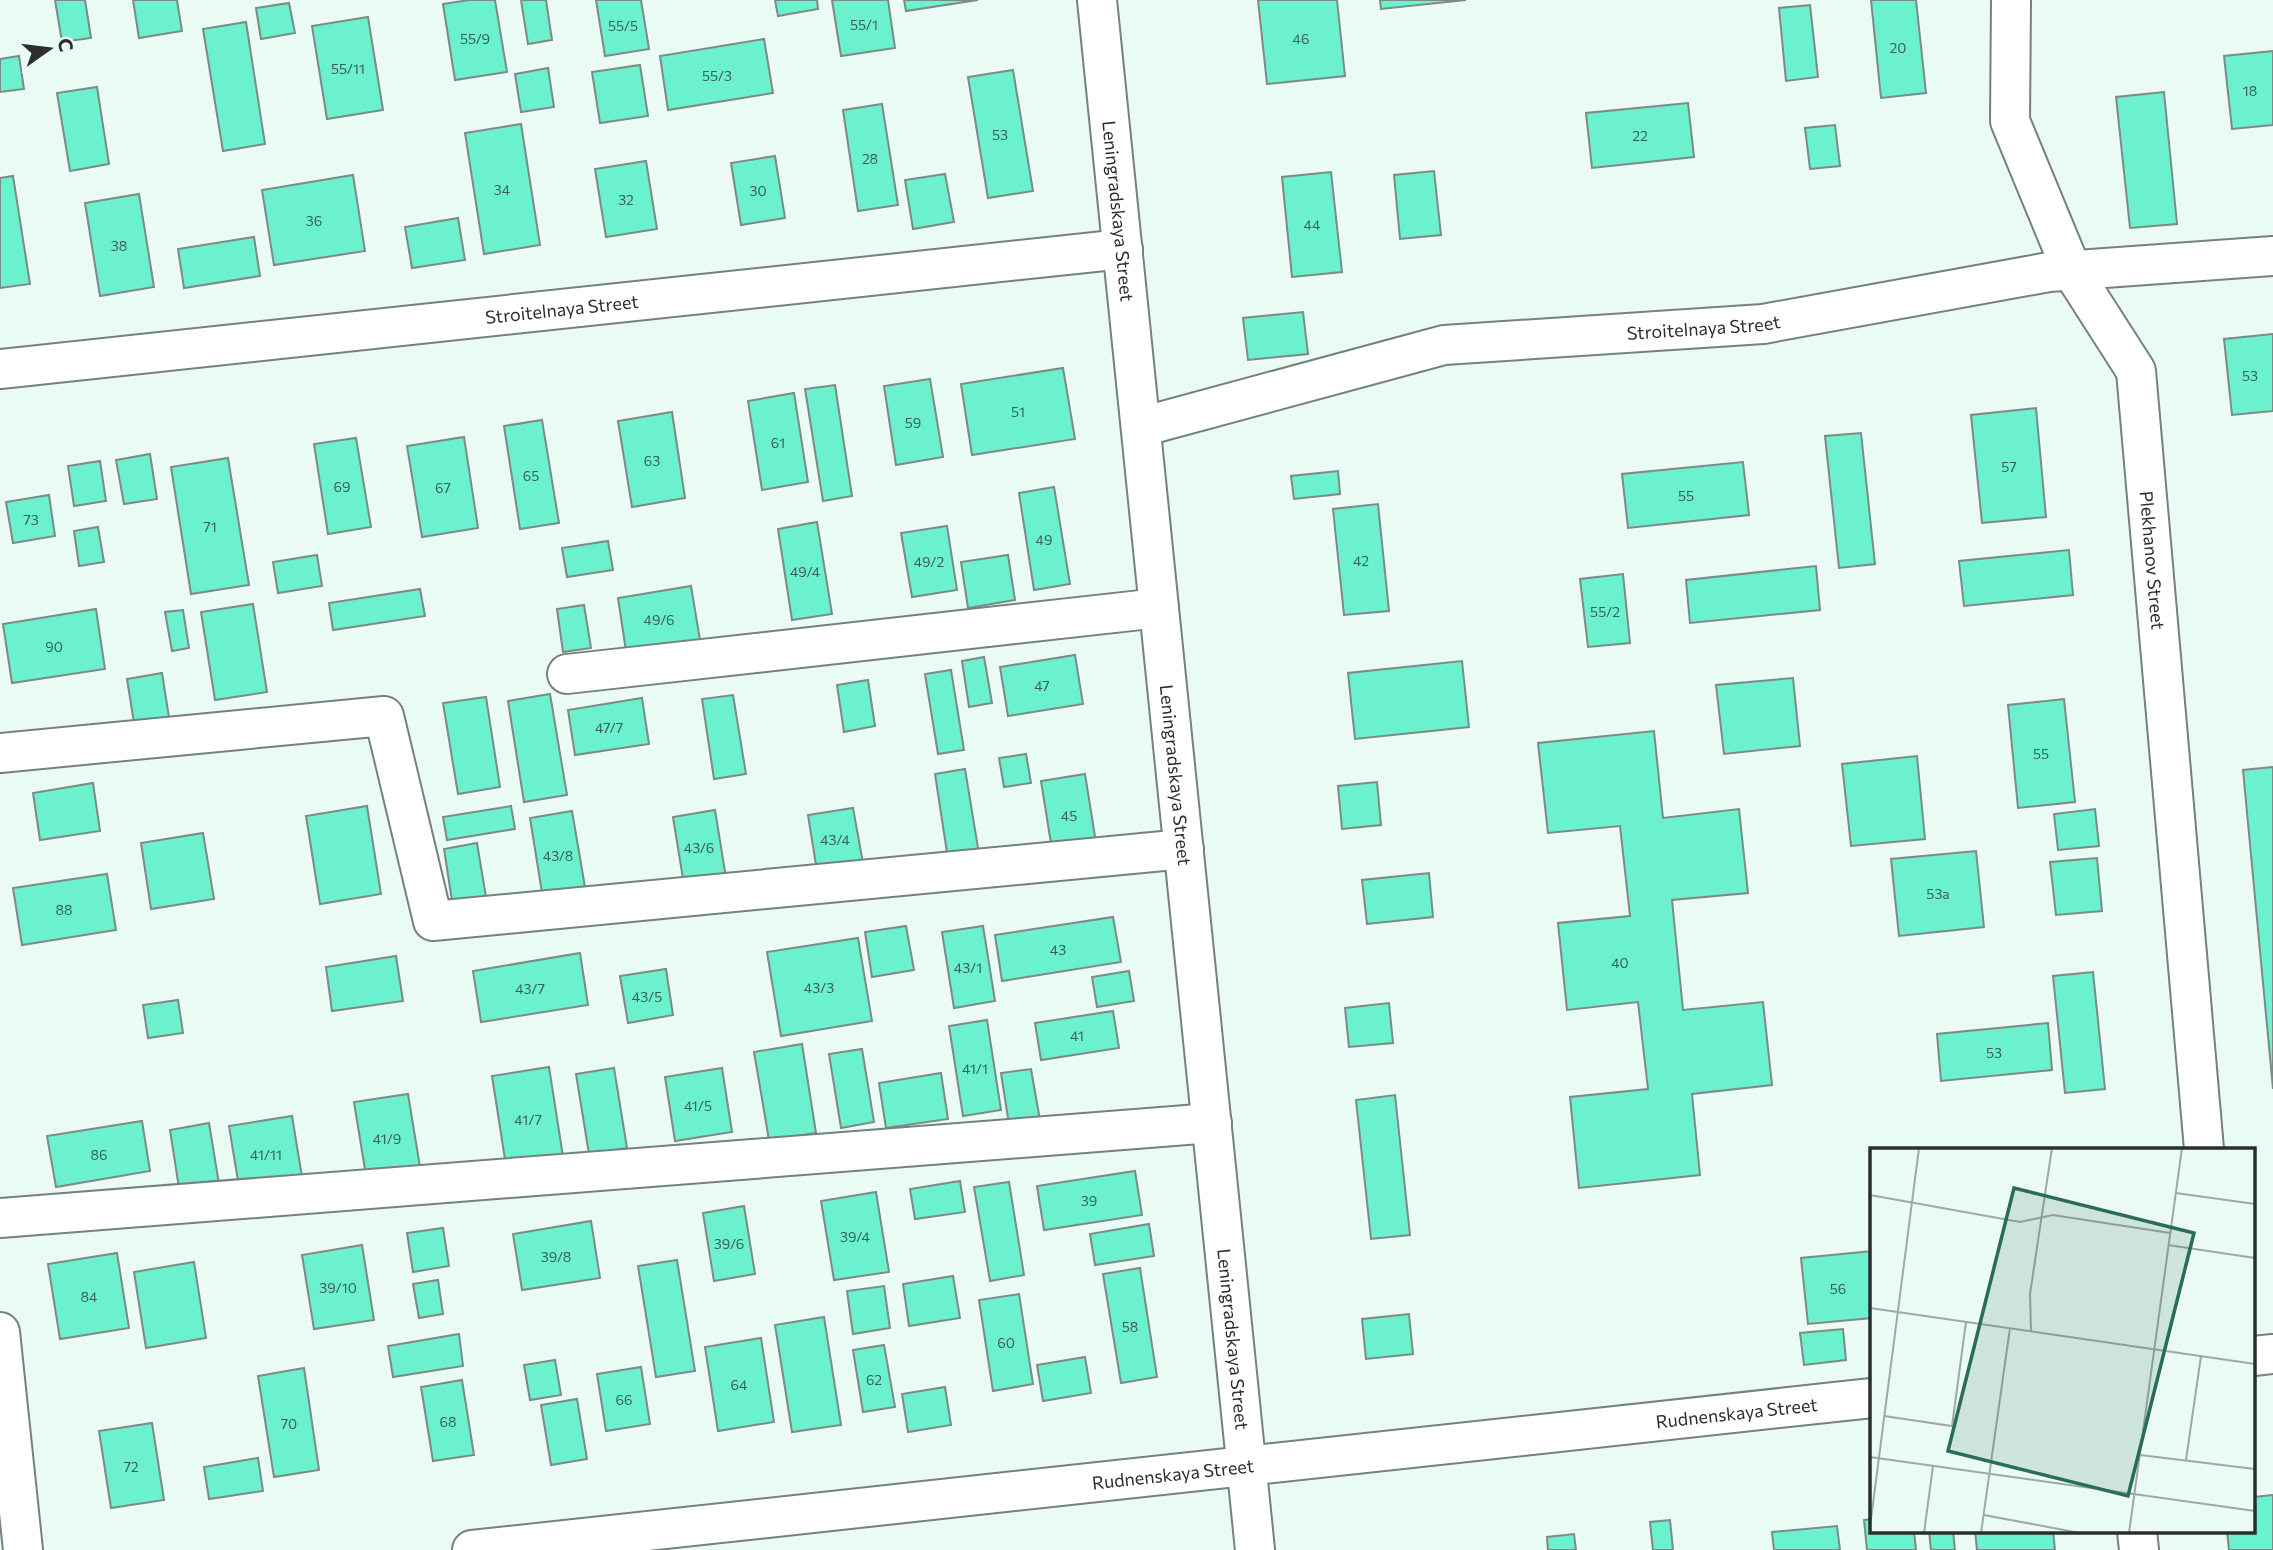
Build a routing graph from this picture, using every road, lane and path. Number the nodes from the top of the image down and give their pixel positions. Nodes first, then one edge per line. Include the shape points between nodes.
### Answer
1 (1097, 0) edge
2 (2011, 0) edge
3 (1123, 249) junction
4 (2273, 256) edge
5 (2072, 271) junction
6 (0, 369) edge
7 (1141, 427) junction
8 (1159, 608) junction
9 (567, 674) dead end
10 (0, 753) edge
11 (1184, 849) junction
12 (1212, 1123) junction
13 (2203, 1148) edge
14 (0, 1218) edge
15 (0, 1332) edge
16 (1870, 1398) edge
17 (1247, 1466) junction
18 (2137, 1532) edge
19 (706, 1537) edge
20 (23, 1550) edge
21 (472, 1550) edge
22 (1255, 1550) edge
23 (2139, 1550) edge

1 - 3 street, Leningradskaya Street
2 - 5 street, Plekhanov Street via 2010,121
3 - 6 street, Stroitelnaya Street
3 - 7 street, Leningradskaya Street
4 - 5 street, Stroitelnaya Street
5 - 7 street, Stroitelnaya Street via 1763,324 1444,345
5 - 13 street, Plekhanov Street via 2136,371
7 - 8 street, Leningradskaya Street
8 - 9 street
8 - 11 street, Leningradskaya Street
10 - 11 street via 384,716 433,920
11 - 12 street, Leningradskaya Street
12 - 14 street
12 - 17 street, Leningradskaya Street
15 - 20 street
16 - 17 street, Rudnenskaya Street
17 - 19 street, Rudnenskaya Street
17 - 22 street, Leningradskaya Street
18 - 23 street
19 - 21 street, Rudnenskaya Street

